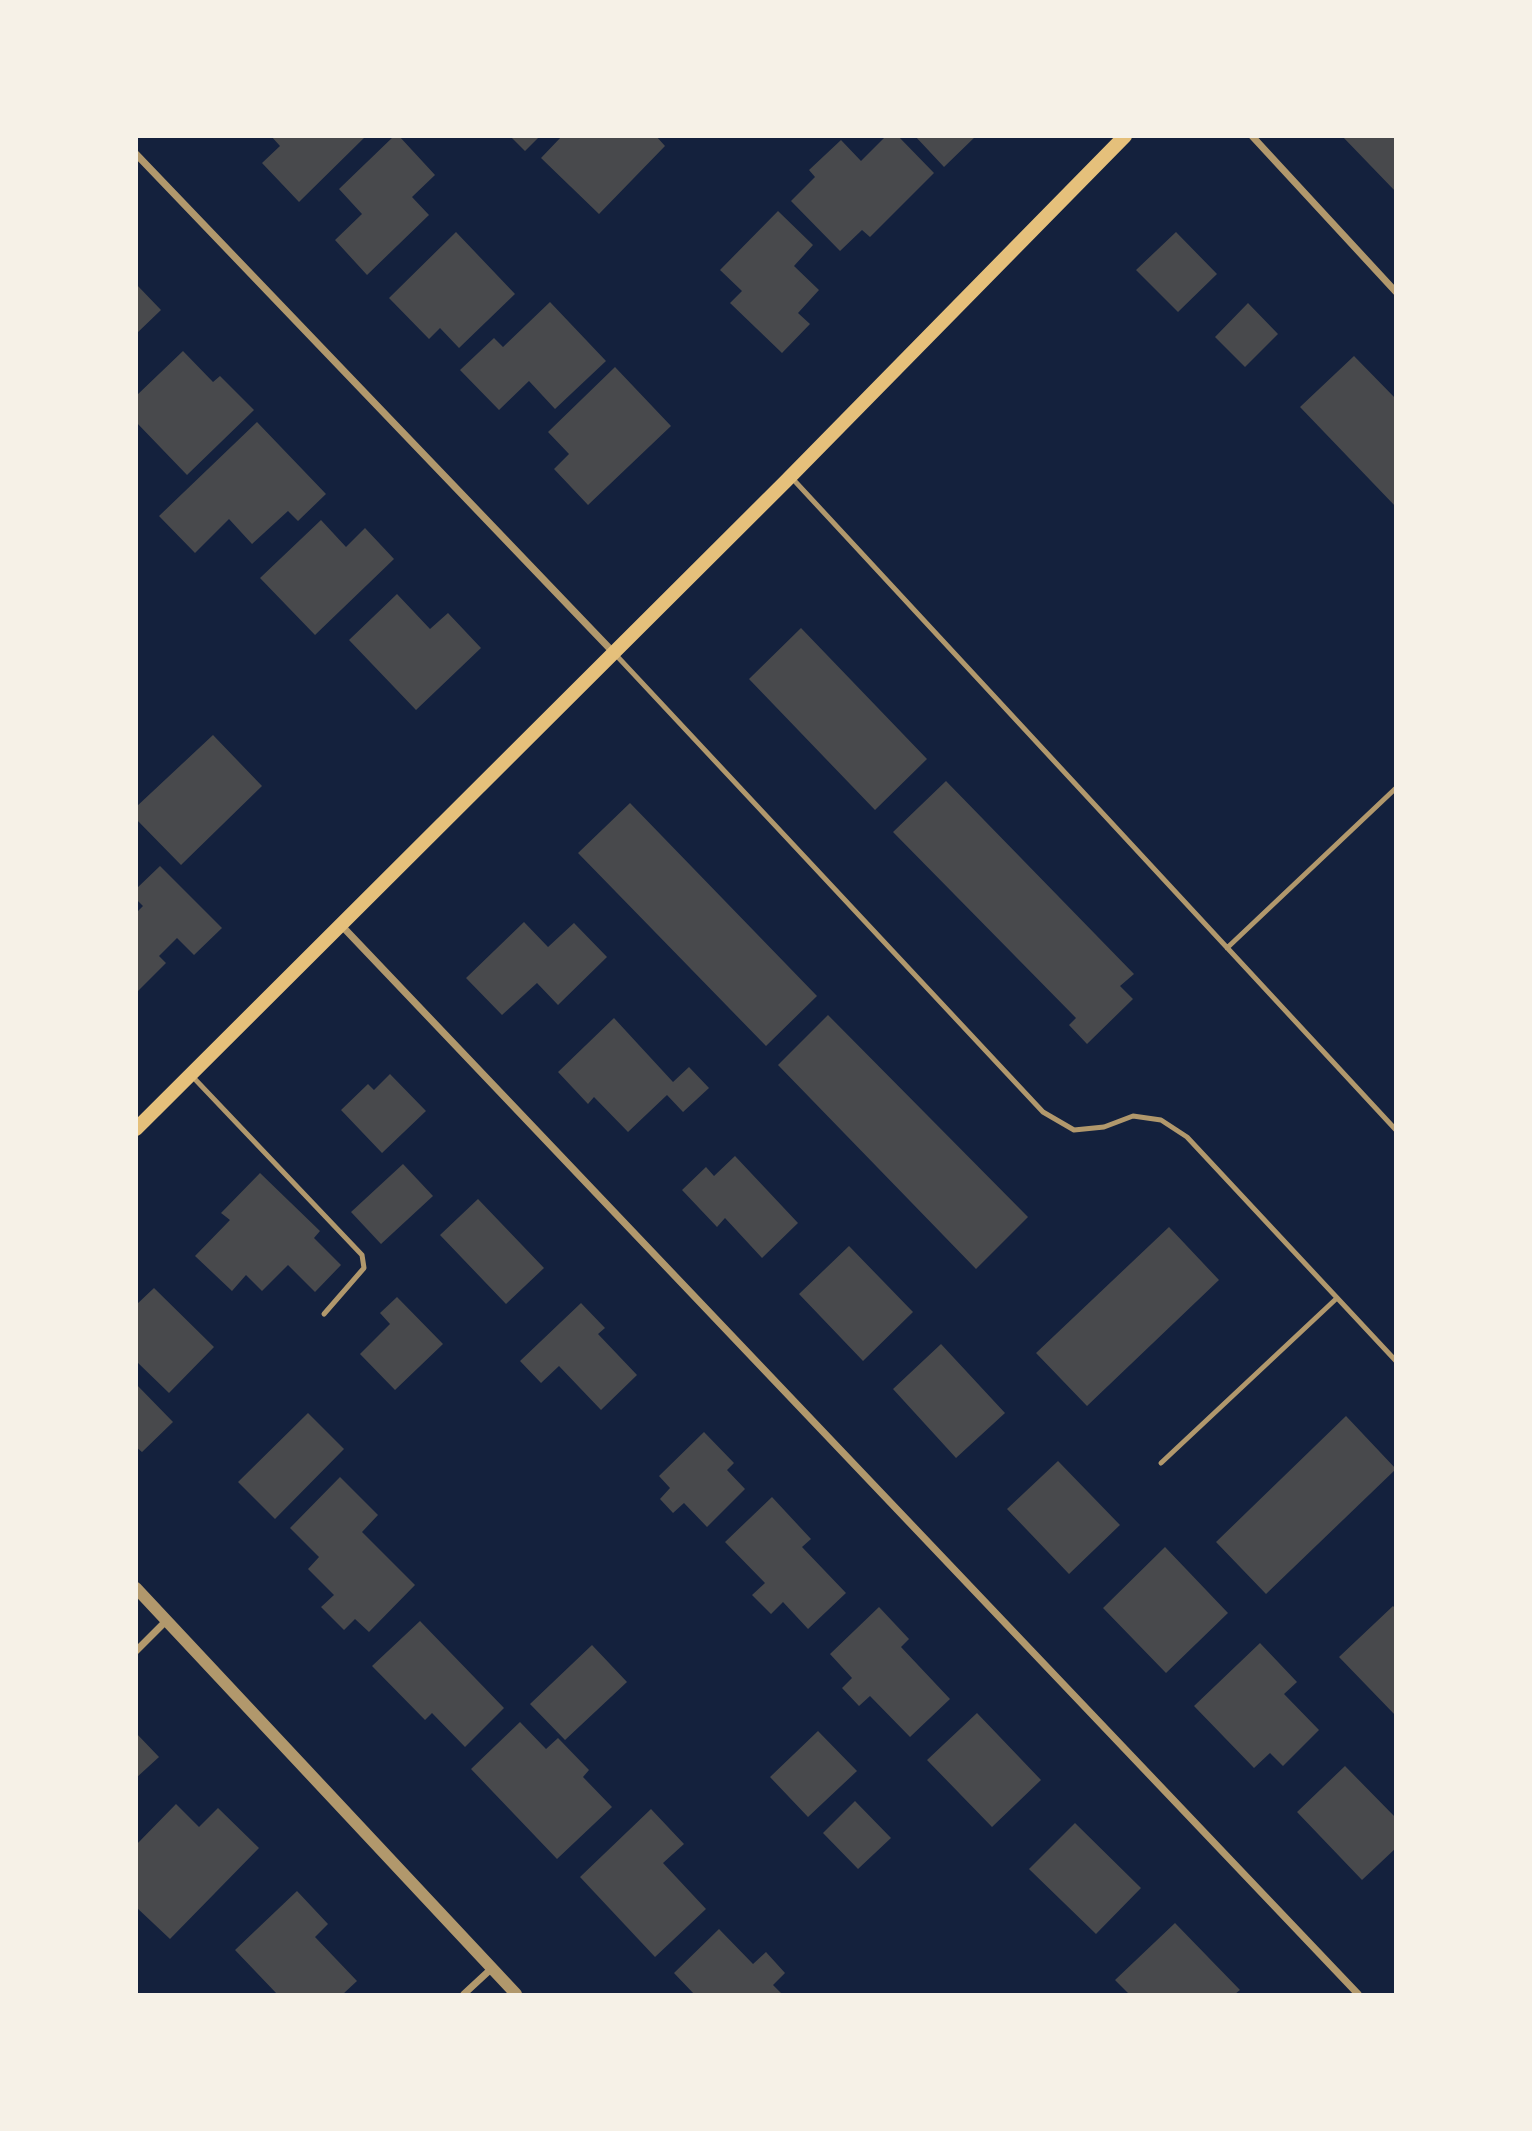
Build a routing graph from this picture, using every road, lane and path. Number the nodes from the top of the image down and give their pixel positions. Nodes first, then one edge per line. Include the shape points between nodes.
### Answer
1 (1125, 136) edge
2 (1252, 136) edge
3 (136, 154) edge
4 (1395, 292) edge
5 (790, 476) junction
6 (613, 652) junction
7 (1395, 788) edge
8 (341, 925) junction
9 (1227, 948) junction
10 (191, 1075) junction
11 (136, 1129) edge
12 (1395, 1130) edge
13 (1337, 1298) junction
14 (324, 1314) dead end
15 (1395, 1361) edge
16 (1161, 1463) dead end
17 (136, 1588) edge
18 (167, 1620) junction
19 (136, 1651) edge
20 (491, 1969) junction
21 (464, 1994) edge
22 (516, 1994) edge
23 (1358, 1994) edge

1 - 5 main road
2 - 4 street
3 - 6 street
5 - 6 main road
5 - 9 lane
6 - 8 main road
6 - 13 lane via 1044,1112 1074,1130 1104,1127 1133,1116 1161,1120 1188,1137
7 - 9 lane
8 - 10 main road
8 - 23 street
9 - 12 lane
10 - 11 main road
10 - 14 lane via 362,1255 365,1268
13 - 15 lane
13 - 16 lane
17 - 18 street
18 - 19 street
18 - 20 street
20 - 21 street
20 - 22 street

